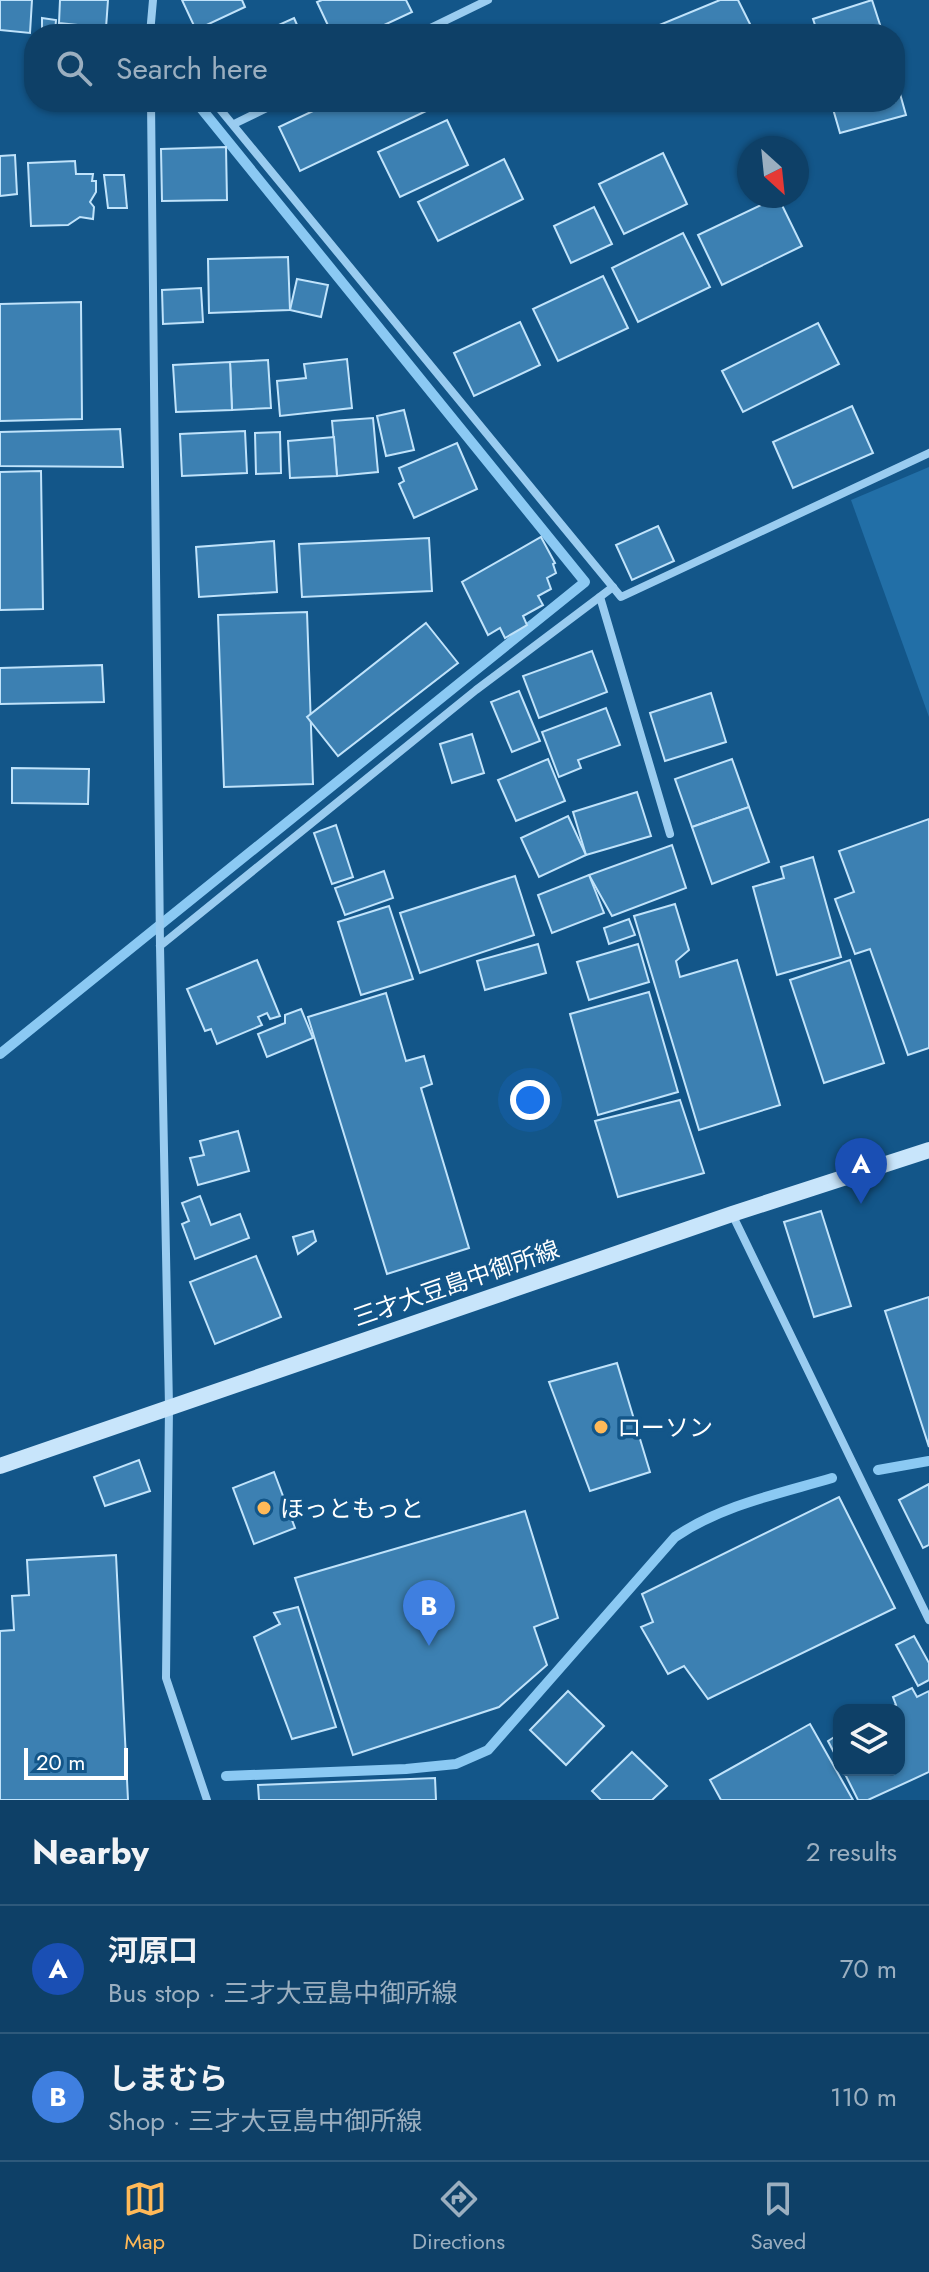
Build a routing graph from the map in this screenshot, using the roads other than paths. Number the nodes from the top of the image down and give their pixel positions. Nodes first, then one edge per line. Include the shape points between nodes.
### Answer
1 (153, 0) edge
2 (488, 0) edge
3 (151, 24) edge
4 (439, 24) edge
5 (151, 112) edge
6 (223, 112) edge
7 (259, 112) edge
8 (234, 124) junction
9 (929, 453) edge
10 (613, 587) junction
11 (600, 597) junction
12 (670, 834) dead end
13 (160, 946) junction
14 (929, 1150) edge
15 (732, 1214) junction
16 (169, 1407) junction
17 (0, 1466) edge
18 (929, 1620) edge
19 (207, 1800) edge

1 - 3 street
2 - 4 street
5 - 13 street
6 - 8 street
7 - 8 street
8 - 10 street
9 - 10 street via 621,597
10 - 11 street
11 - 12 street
11 - 13 street via 476,690
13 - 16 street
14 - 15 main road, 三才大豆島中御所線
15 - 16 main road, 三才大豆島中御所線
15 - 18 street
16 - 17 main road, 三才大豆島中御所線
16 - 19 street via 166,1678

